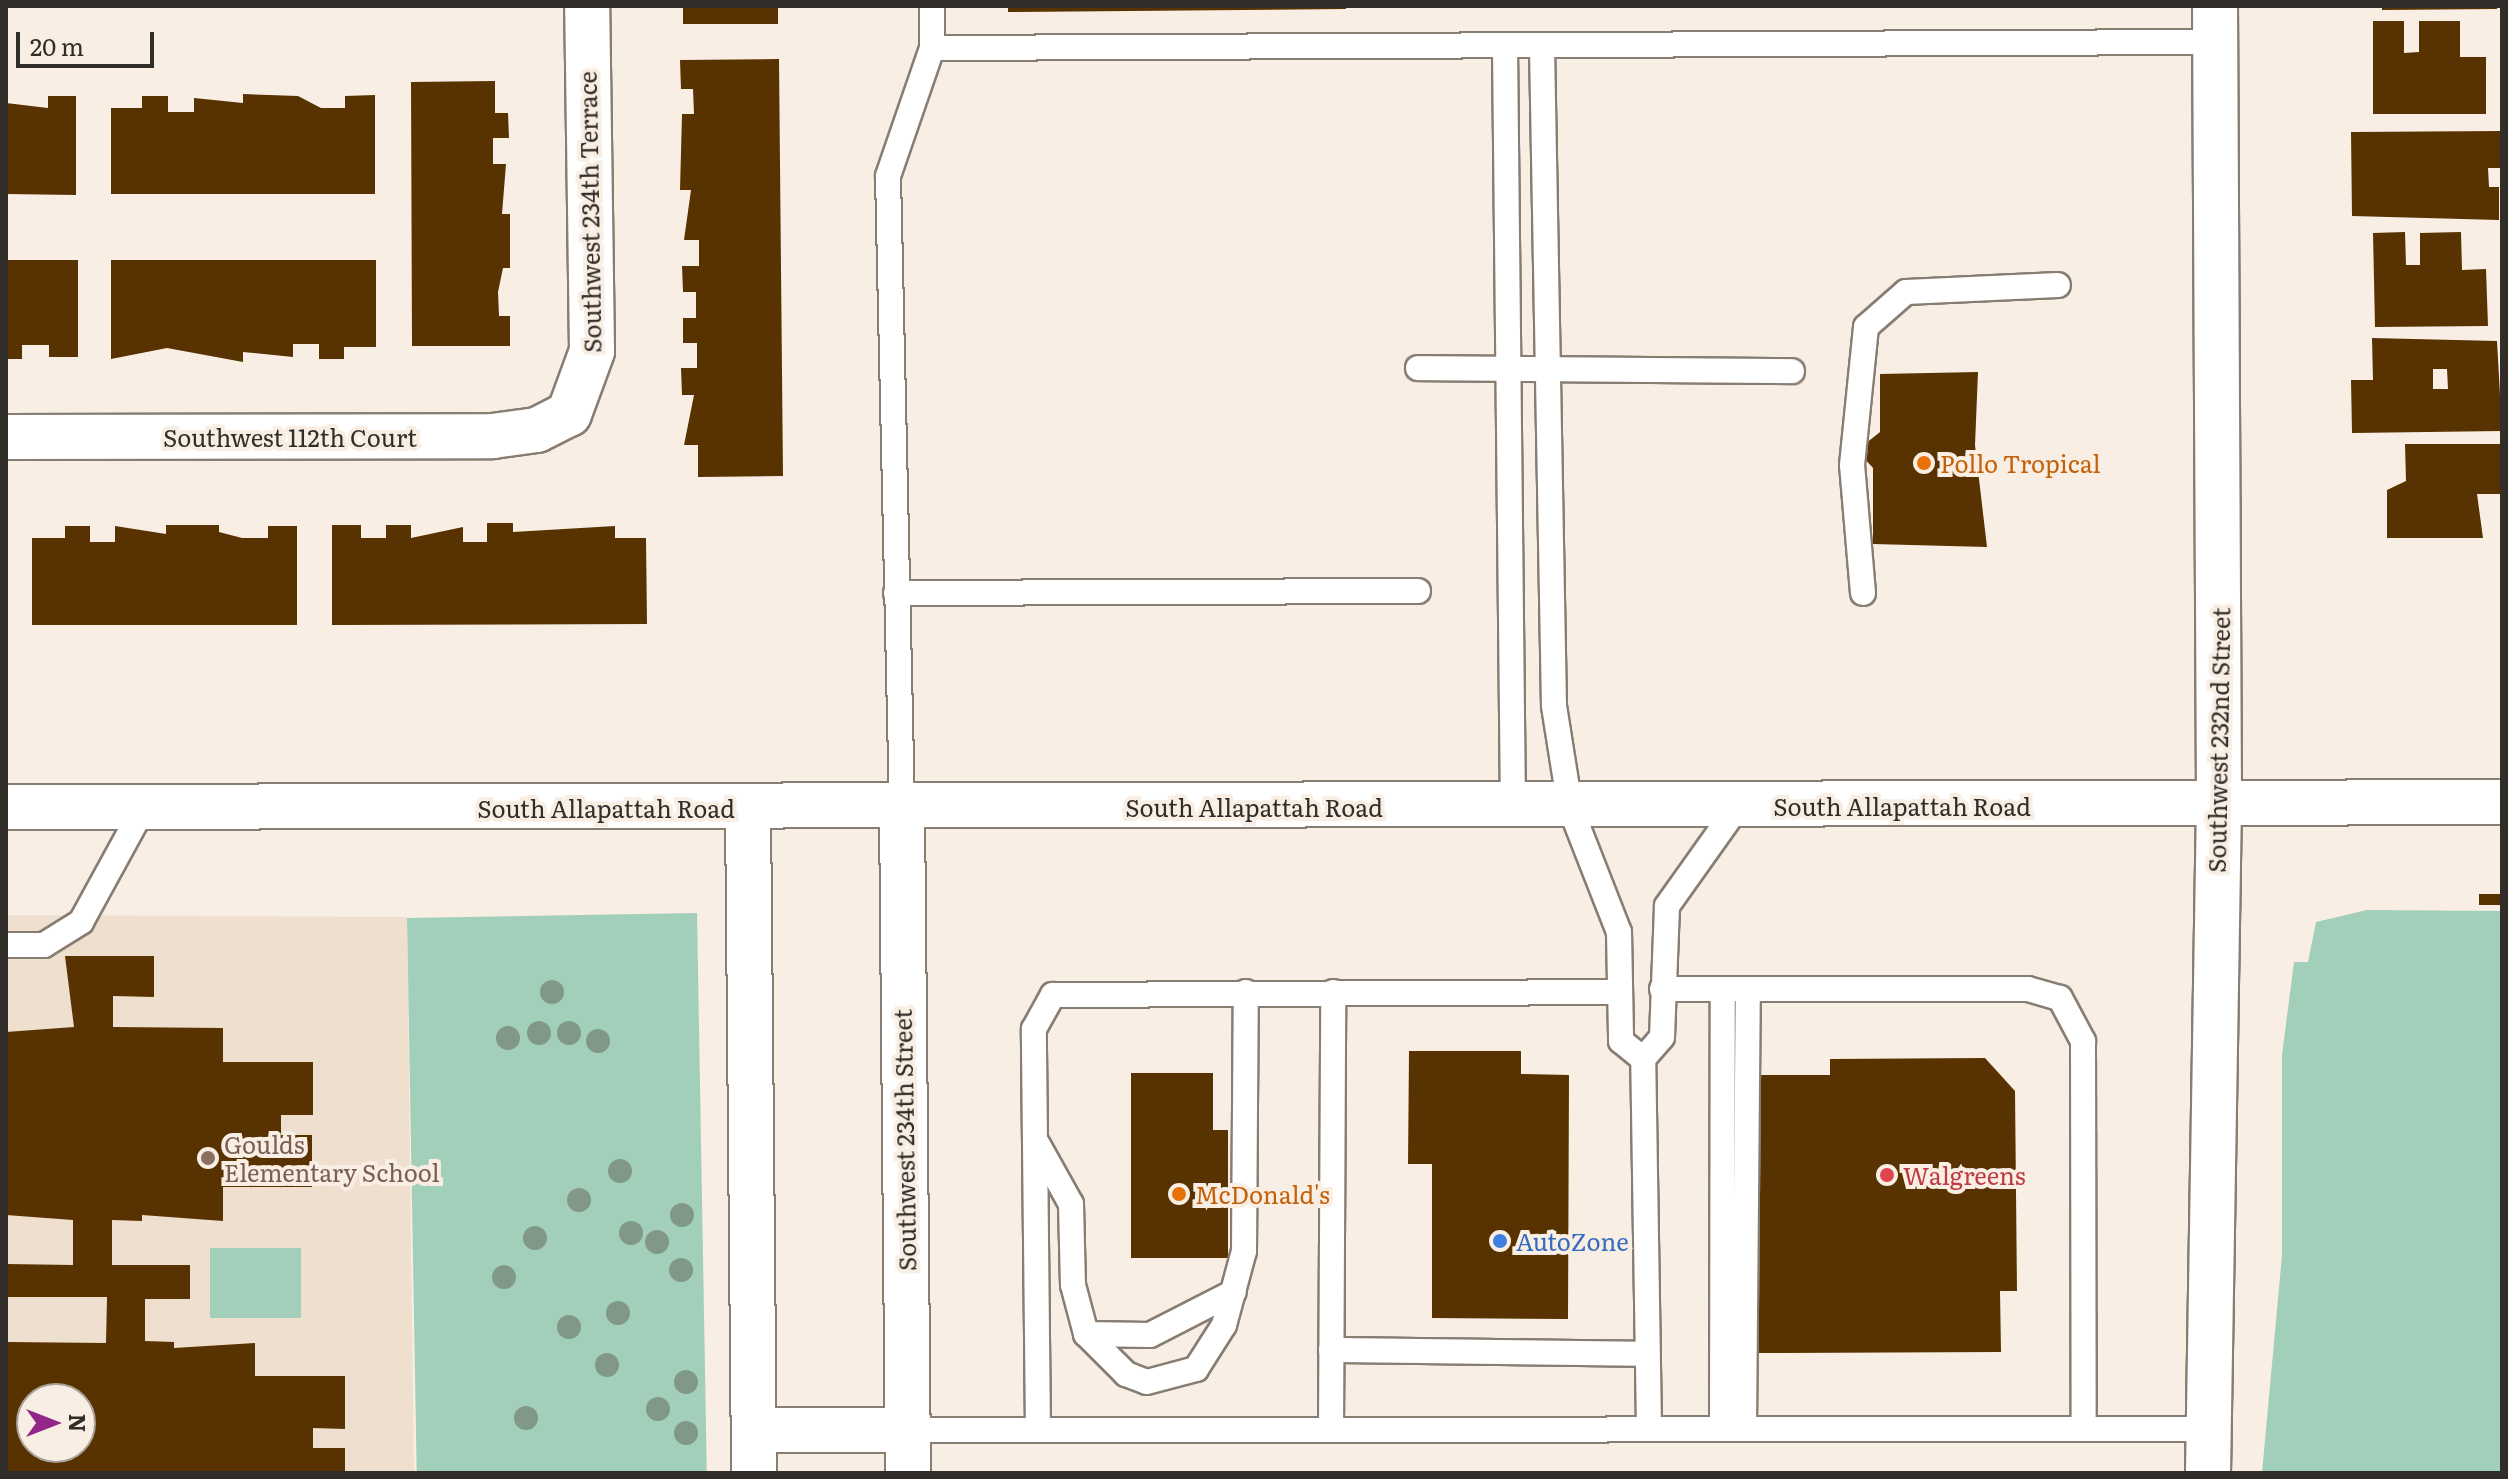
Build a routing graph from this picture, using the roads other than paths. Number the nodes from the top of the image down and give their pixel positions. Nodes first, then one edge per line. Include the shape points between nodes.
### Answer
1 (587, 6) edge
2 (932, 6) edge
3 (2215, 24) edge
4 (1505, 46) junction
5 (1542, 46) junction
6 (932, 48) junction
7 (2058, 285) dead end
8 (1418, 368) dead end
9 (1508, 368) junction
10 (1547, 369) junction
11 (1792, 371) dead end
12 (569, 414) joint
13 (6, 437) edge
14 (1418, 591) dead end
15 (896, 593) junction
16 (1863, 593) dead end
17 (2502, 802) edge
18 (2219, 804) junction
19 (1738, 806) junction
20 (6, 807) edge
21 (144, 807) junction
22 (902, 807) junction
23 (1513, 807) junction
24 (1570, 807) junction
25 (748, 808) junction
26 (6, 945) edge
27 (1662, 989) junction
28 (1748, 989) junction
29 (1723, 990) junction
30 (1246, 992) junction
31 (1333, 992) junction
32 (1620, 992) junction
33 (1643, 1059) junction
34 (1036, 1141) junction
35 (1234, 1292) junction
36 (1086, 1334) junction
37 (1331, 1350) junction
38 (1647, 1354) junction
39 (1649, 1428) junction
40 (1733, 1428) junction
41 (2084, 1429) junction
42 (2207, 1429) junction
43 (754, 1430) junction
44 (908, 1430) junction
45 (1038, 1430) junction
46 (1331, 1430) junction
47 (754, 1473) edge
48 (908, 1473) edge
49 (2208, 1473) edge

1 - 12 street, Southwest 234th Terrace via 592,351
2 - 6 lane
3 - 5 lane
3 - 18 street, Southwest 232nd Street
4 - 5 lane
4 - 6 lane
4 - 9 lane
5 - 10 lane
6 - 15 lane via 888,176
7 - 16 lane via 1906,292 1866,327 1852,465
8 - 9 lane
9 - 10 lane
9 - 23 lane
10 - 11 lane
10 - 24 lane via 1554,706
12 - 13 street, Southwest 112th Court via 537,430 493,436
14 - 15 lane
15 - 22 lane
17 - 18 street, South Allapattah Road
18 - 19 street, South Allapattah Road
18 - 42 street, Southwest 232nd Street
19 - 24 street, South Allapattah Road
19 - 27 lane via 1667,906
20 - 21 street, South Allapattah Road
21 - 25 street, South Allapattah Road
21 - 26 lane via 88,915 52,942
22 - 23 street, South Allapattah Road
22 - 25 street, South Allapattah Road
22 - 44 street, Southwest 234th Street
23 - 24 street, South Allapattah Road
24 - 32 lane via 1616,918
25 - 43 street
27 - 29 lane
27 - 33 lane via 1662,1037
28 - 29 lane
28 - 40 lane
28 - 41 lane via 2039,990 2069,1008 2084,1055
29 - 40 lane
30 - 31 lane
30 - 34 lane via 1053,995 1034,1029
30 - 35 lane via 1244,1251
31 - 32 lane
31 - 37 lane
32 - 33 lane via 1621,1041
33 - 38 lane
34 - 36 lane via 1071,1204 1073,1285
34 - 45 lane
35 - 36 lane via 1150,1335
35 - 36 lane via 1207,1359 1182,1377 1147,1382 1126,1374
37 - 38 lane
37 - 46 lane
38 - 39 lane
39 - 40 lane
39 - 46 lane
40 - 41 lane
41 - 42 lane
42 - 49 street, Southwest 232nd Street
43 - 44 street
43 - 47 street
44 - 45 lane
44 - 48 street, Southwest 234th Street
45 - 46 lane

